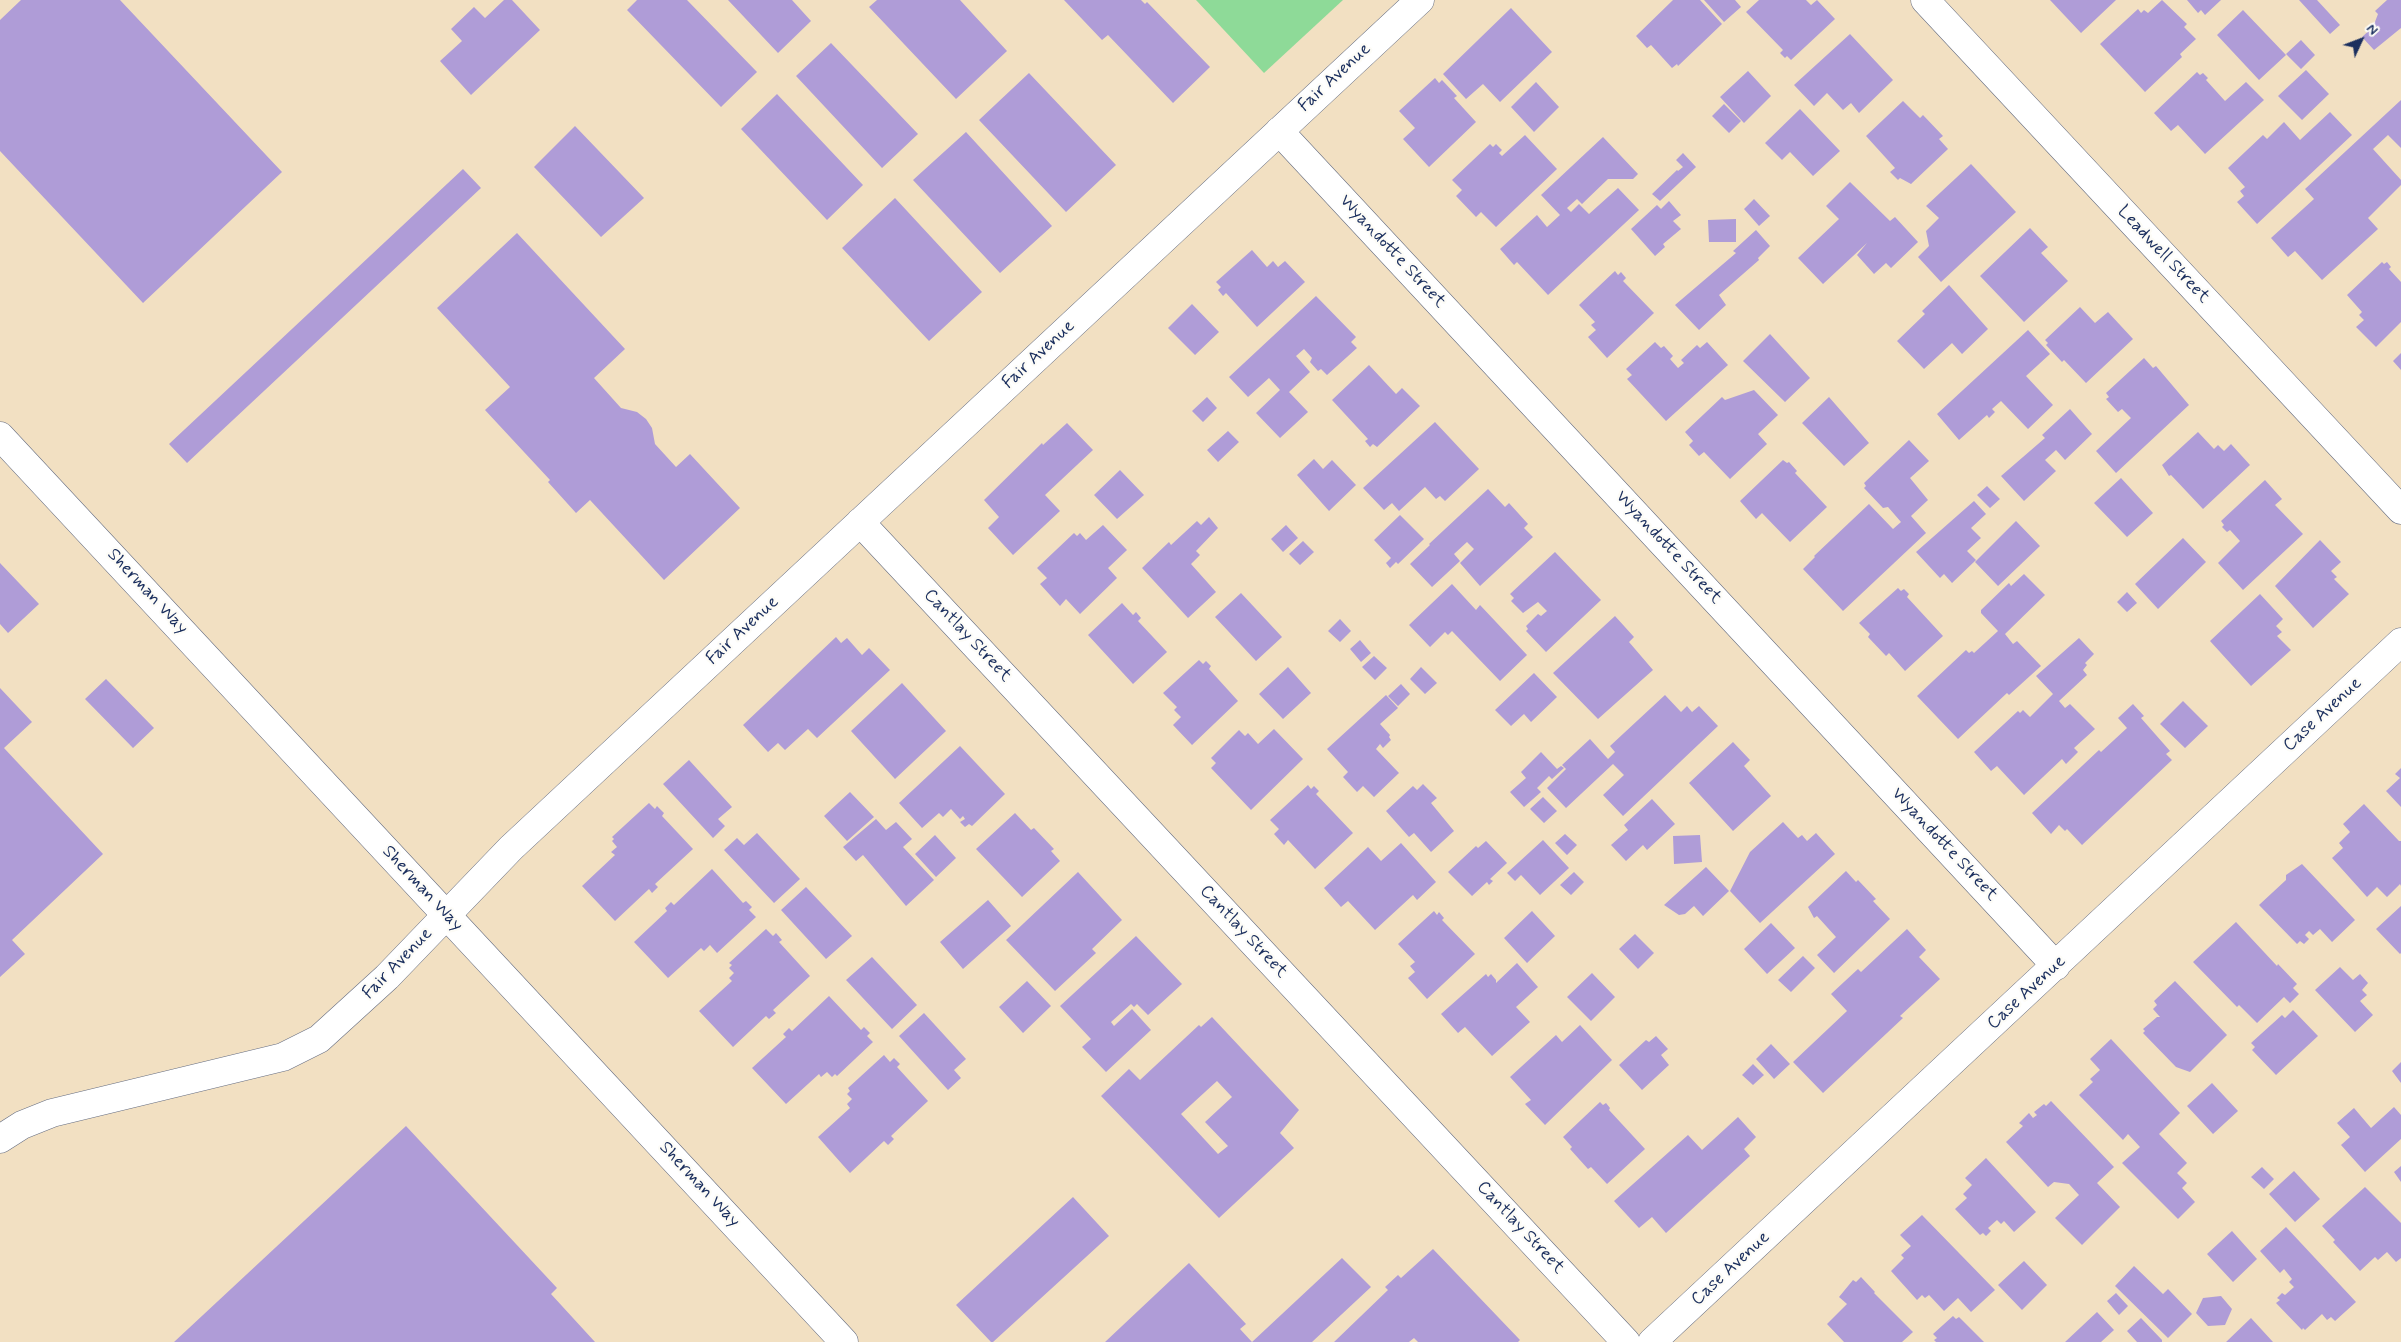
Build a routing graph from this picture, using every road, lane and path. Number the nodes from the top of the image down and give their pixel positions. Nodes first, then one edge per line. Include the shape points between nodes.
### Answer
1 (1420, 0) edge
2 (1925, 0) edge
3 (1279, 131) junction
4 (0, 436) edge
5 (2401, 510) edge
6 (860, 522) junction
7 (2401, 642) edge
8 (445, 915) junction
9 (2056, 966) junction
10 (0, 1139) edge
11 (844, 1342) edge
12 (1626, 1342) edge
13 (1652, 1342) edge

1 - 3 street, Fair Avenue
2 - 5 street, Leadwell Street
3 - 6 street, Fair Avenue
3 - 9 street, Wyandotte Street
4 - 8 street, Sherman Way
6 - 8 street, Fair Avenue via 510,848
6 - 12 street, Cantlay Street
7 - 9 street, Case Avenue
8 - 10 street, Fair Avenue via 387,977 319,1039 283,1057 52,1114 22,1125
8 - 11 street, Sherman Way
9 - 13 street, Case Avenue

